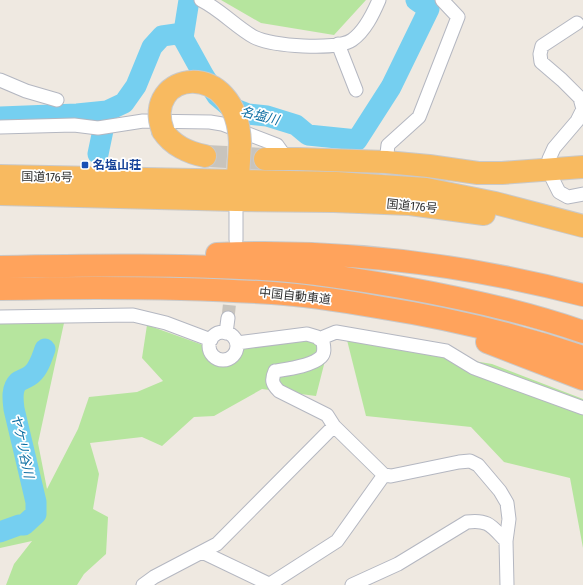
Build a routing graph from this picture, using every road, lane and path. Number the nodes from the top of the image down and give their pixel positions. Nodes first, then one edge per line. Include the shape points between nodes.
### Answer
1 (201, 0) edge
2 (379, 0) edge
3 (442, 0) edge
4 (577, 23) dead end
5 (338, 44) junction
6 (0, 80) edge
7 (356, 90) dead end
8 (58, 100) dead end
9 (0, 128) edge
10 (205, 156) tunnel mouth
11 (265, 159) tunnel mouth
12 (287, 159) junction
13 (386, 162) junction
14 (583, 167) edge
15 (548, 170) junction
16 (0, 176) edge
17 (237, 191) junction
18 (0, 194) edge
19 (583, 194) edge
20 (583, 226) edge
21 (236, 240) dead end
22 (583, 242) edge
23 (25, 266) junction
24 (0, 267) edge
25 (0, 289) edge
26 (583, 295) edge
27 (350, 302) junction
28 (0, 317) edge
29 (228, 318) tunnel mouth
30 (583, 332) edge
31 (226, 333) junction
32 (320, 339) junction
33 (211, 340) junction
34 (237, 343) junction
35 (583, 357) edge
36 (583, 379) edge
37 (583, 408) edge
38 (334, 426) junction
39 (384, 475) junction
40 (506, 541) junction
41 (202, 552) junction
42 (143, 585) edge
43 (270, 585) edge
44 (352, 585) edge
45 (507, 585) edge

1 - 5 street via 254,37 304,46
2 - 5 street via 365,27 352,41
3 - 13 street via 458,16 419,117 388,145
4 - 15 street via 542,46 540,54 541,62 580,98 583,109 578,120 554,148
5 - 7 street
6 - 8 street via 26,92
9 - 12 street via 74,125 98,128 142,121 210,122 222,124 277,145
10 - 17 highway, bridge via 179,147 166,137 163,131 159,112 163,99 167,93 182,83 194,81 214,88 227,101 238,122 240,143
11 - 12 highway
12 - 13 highway
13 - 15 highway via 478,173
14 - 15 highway
15 - 19 street via 559,192 568,196
16 - 17 highway, 国道176号
17 - 18 highway, 国道176号
17 - 20 highway, 国道176号 via 336,183 426,189 495,203
17 - 21 street
17 - 22 highway, 国道176号 via 334,201 410,204 484,215
23 - 24 highway, 中国自動車道
23 - 26 highway via 247,253 357,257 469,270 536,282
23 - 30 highway, 中国自動車道 via 206,266 280,270 426,291 501,308
25 - 27 highway, 中国自動車道 via 203,289 274,293
27 - 35 highway, 中国自動車道 via 424,314 497,331
27 - 36 highway via 466,335
28 - 33 street via 133,315 166,323
29 - 31 street
31 - 33 street via 219,333
31 - 34 street
32 - 34 street via 307,334
32 - 37 street via 336,332 446,351 474,368
32 - 38 street via 324,351 320,358 310,364 275,371 272,384 279,391 327,415
33 - 34 street via 210,351 221,360 233,356
38 - 39 street
38 - 41 street via 217,544
39 - 40 street via 391,476 459,462 470,461 478,465 507,503 509,519
39 - 43 street via 337,541
40 - 44 street via 488,524 479,521 467,522 398,564
40 - 45 street
41 - 42 street
41 - 43 street

